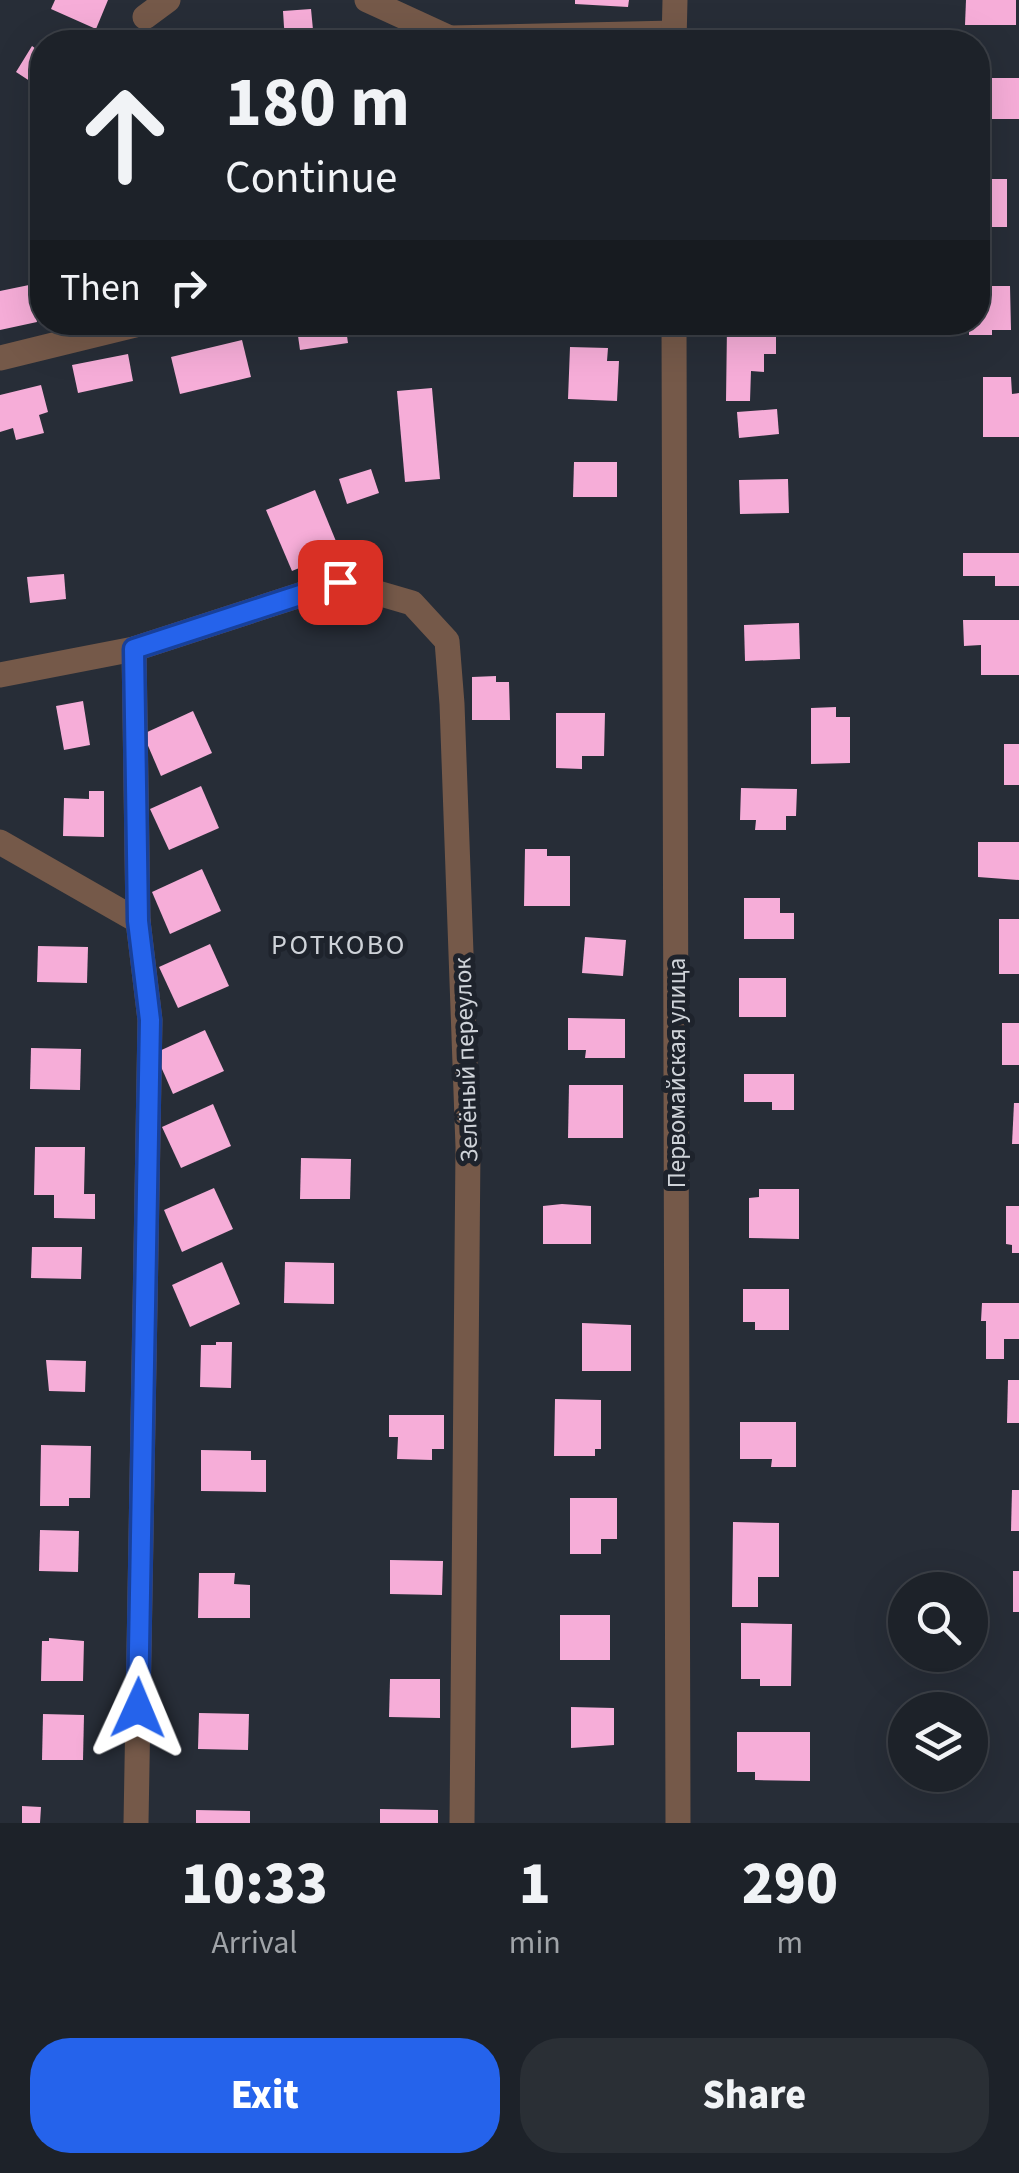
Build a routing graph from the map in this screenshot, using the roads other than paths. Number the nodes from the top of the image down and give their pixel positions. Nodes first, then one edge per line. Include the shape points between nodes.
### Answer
1 (168, 0) edge
2 (367, 0) edge
3 (675, 0) edge
4 (145, 17) dead end
5 (422, 30) edge
6 (674, 30) edge
7 (93, 335) edge
8 (674, 335) edge
9 (0, 358) edge
10 (134, 649) junction
11 (0, 675) edge
12 (0, 842) edge
13 (138, 921) junction
14 (136, 1823) edge
15 (462, 1823) edge
16 (678, 1823) edge

1 - 4 street
2 - 5 street
3 - 6 street
7 - 9 street
8 - 16 street, Первомайская улица
10 - 11 street, Зелёный переулок
10 - 13 street
10 - 15 street, Зелёный переулок via 340,582 412,603 447,641 468,1147
12 - 13 street
13 - 14 street via 150,1020

